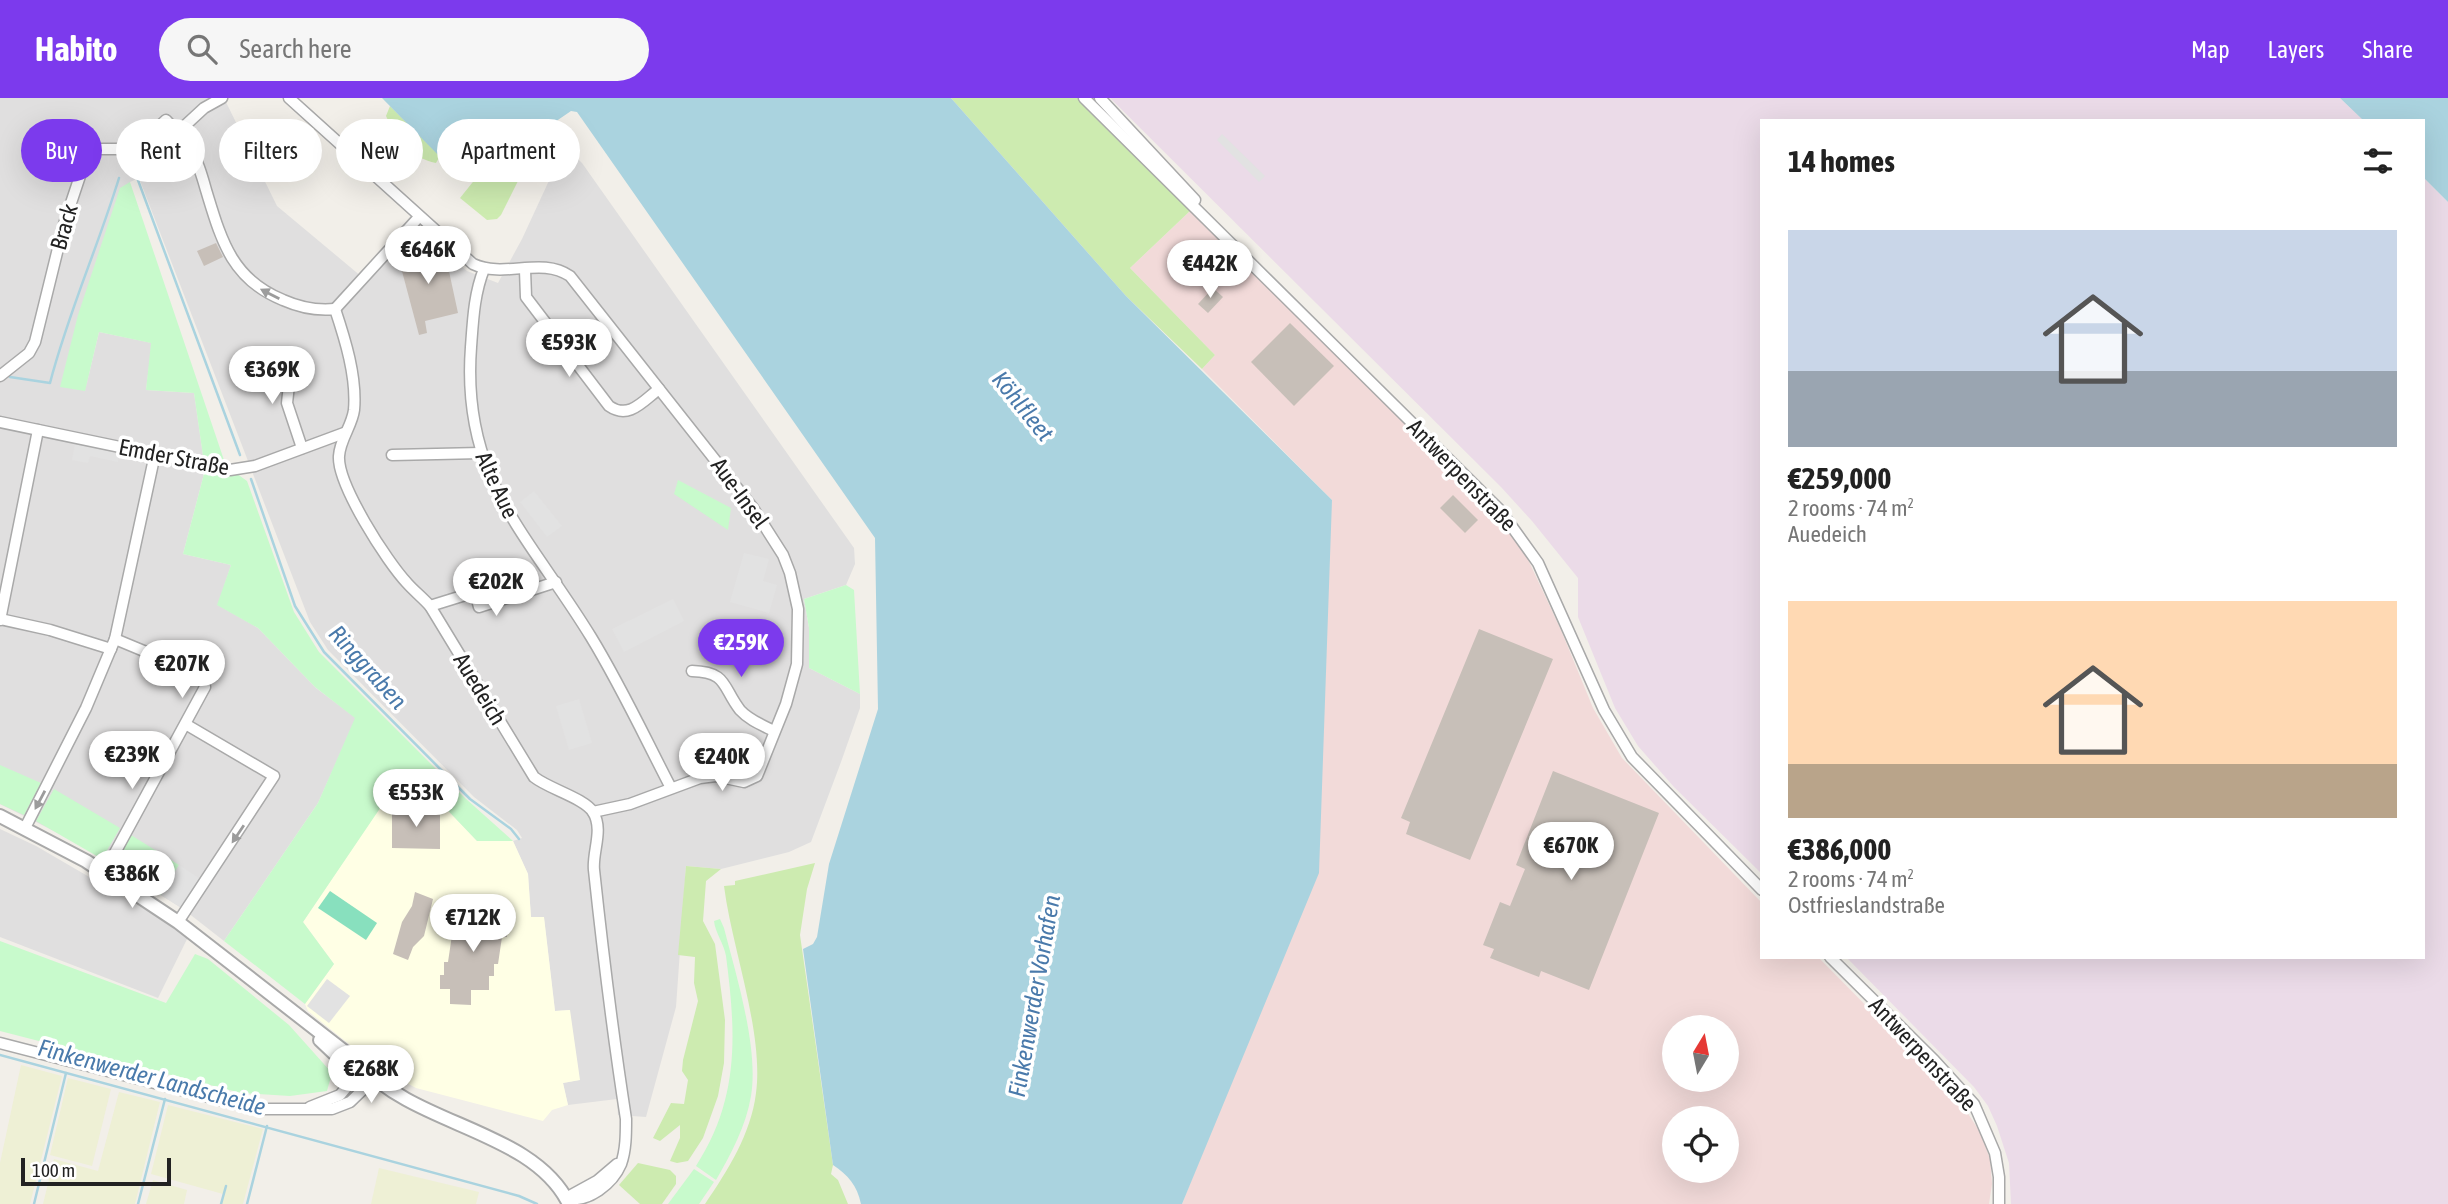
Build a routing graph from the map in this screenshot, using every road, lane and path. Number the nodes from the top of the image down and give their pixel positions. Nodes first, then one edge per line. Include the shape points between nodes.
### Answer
1 (222, 98) edge
2 (289, 98) edge
3 (1084, 98) edge
4 (1100, 98) edge
5 (192, 119) edge
6 (116, 149) edge
7 (203, 182) edge
8 (419, 217) junction
9 (1214, 226) junction
10 (484, 269) junction
11 (525, 270) junction
12 (335, 309) junction
13 (292, 358) dead end
14 (0, 376) edge
15 (659, 389) junction
16 (0, 422) edge
17 (38, 430) junction
18 (344, 433) junction
19 (302, 448) junction
20 (481, 453) junction
21 (155, 454) junction
22 (392, 455) dead end
23 (556, 582) junction
24 (430, 606) junction
25 (0, 620) edge
26 (113, 644) junction
27 (692, 671) dead end
28 (187, 725) junction
29 (774, 731) junction
30 (670, 788) junction
31 (593, 812) junction
32 (0, 816) edge
33 (25, 828) junction
34 (104, 873) junction
35 (1760, 888) edge
36 (178, 922) junction
37 (1832, 959) edge
38 (311, 1028) junction
39 (0, 1043) edge
40 (357, 1075) junction
41 (374, 1079) junction
42 (298, 1110) junction
43 (624, 1152) junction
44 (597, 1194) junction
45 (568, 1201) edge
46 (592, 1204) edge
47 (1998, 1204) edge

1 - 5 street
2 - 8 street
3 - 9 street, Antwerpenstraße
4 - 9 street, Antwerpenstraße via 1171,172
6 - 14 street, Brack via 92,149 87,155 64,224 35,342 29,353
12 -> 7 street via 298,307 246,278 216,225
8 - 10 street
8 - 12 street
9 - 35 street, Antwerpenstraße via 1500,510 1538,563 1604,710 1632,757
10 - 11 street, Aue-Insel
10 - 20 street, Alte Aue via 475,300 470,368 472,415
11 - 15 street, Aue-Insel via 550,268 570,276
11 - 15 street via 526,297 609,406 631,411
12 - 18 street, Auedeich via 354,395 354,412
13 - 19 street via 287,403
15 - 29 street, Aue-Insel via 753,508 783,555 797,593 797,664
16 - 17 street, Emder Straße
17 - 21 street, Emder Straße
17 - 25 street
18 - 19 street, Emder Straße
18 - 24 street, Auedeich via 339,458 359,510 406,583
19 - 21 street, Emder Straße via 230,470
20 - 22 street
20 - 23 street, Alte Aue via 506,510
21 - 26 street
23 - 24 street via 480,607 475,592
23 - 30 street, Alte Aue via 600,652
24 - 31 street, Auedeich via 534,777
25 - 26 street
26 - 28 street via 202,677 205,687
26 -> 33 street
27 - 29 street via 721,678 742,712
28 - 34 street
28 -> 36 street via 274,776
29 - 30 street via 762,767 752,780 709,776
30 - 31 street
31 - 43 street via 602,962 626,1119
32 - 33 street
33 - 34 street
34 - 36 street
36 - 38 street
37 - 47 street, Antwerpenstraße via 1974,1104 1995,1153
38 - 40 street
38 - 41 street
39 - 42 street via 239,1106
40 - 41 street
40 - 42 street via 340,1095
41 - 42 street via 343,1106
41 - 45 street via 541,1169
43 - 44 street via 618,1171
43 - 45 street via 605,1175
44 - 45 street via 582,1203
44 - 46 street

